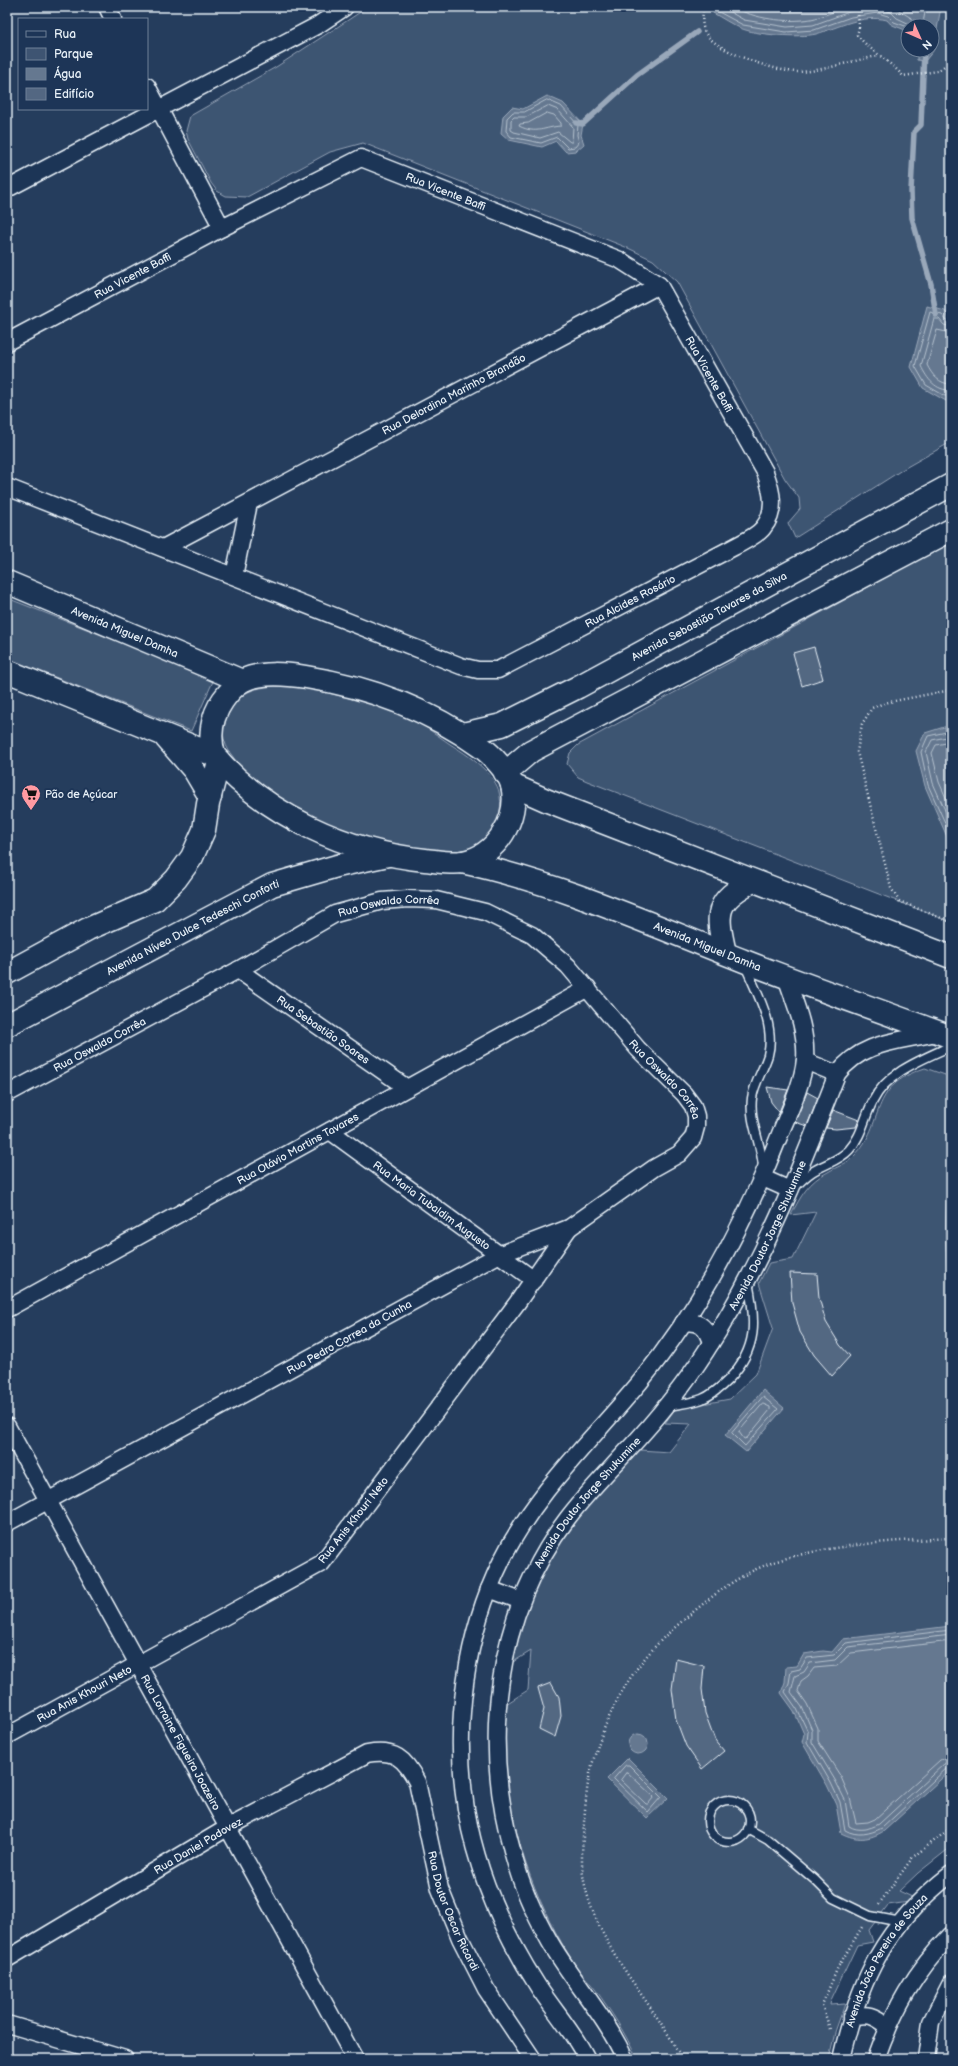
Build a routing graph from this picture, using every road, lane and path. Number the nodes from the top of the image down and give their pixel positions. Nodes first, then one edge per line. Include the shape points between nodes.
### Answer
1 (107, 7) edge
2 (345, 7) edge
3 (704, 7) edge
4 (858, 7) edge
5 (112, 18) edge
6 (879, 56) junction
7 (951, 61) edge
8 (148, 88) edge
9 (160, 110) junction
10 (7, 189) edge
11 (222, 228) junction
12 (659, 285) junction
13 (7, 342) edge
14 (951, 485) edge
15 (7, 487) edge
16 (249, 503) junction
17 (771, 512) joint
18 (951, 530) edge
19 (163, 548) junction
20 (234, 576) junction
21 (7, 582) edge
22 (7, 671) edge
23 (242, 680) junction
24 (951, 690) edge
25 (463, 734) junction
26 (164, 736) junction
27 (217, 758) junction
28 (509, 779) junction
29 (210, 797) junction
30 (388, 855) junction
31 (462, 862) junction
32 (753, 881) junction
33 (951, 922) edge
34 (734, 957) junction
35 (951, 957) edge
36 (238, 970) junction
37 (7, 973) edge
38 (786, 977) junction
39 (588, 988) junction
40 (7, 1025) edge
41 (947, 1038) edge
42 (805, 1061) junction
43 (837, 1074) junction
44 (408, 1088) junction
45 (7, 1094) edge
46 (330, 1131) junction
47 (687, 1146) joint
48 (763, 1178) junction
49 (790, 1190) junction
50 (569, 1228) junction
51 (498, 1256) junction
52 (534, 1280) junction
53 (747, 1280) junction
54 (7, 1309) edge
55 (683, 1323) junction
56 (711, 1343) junction
57 (666, 1406) junction
58 (7, 1426) edge
59 (49, 1500) junction
60 (7, 1523) edge
61 (951, 1538) edge
62 (488, 1589) junction
63 (521, 1601) junction
64 (137, 1665) junction
65 (7, 1736) edge
66 (395, 1756) joint
67 (226, 1828) junction
68 (951, 1828) edge
69 (748, 1829) junction
70 (951, 1874) edge
71 (870, 1916) junction
72 (901, 1922) junction
73 (951, 1935) edge
74 (7, 1958) edge
75 (951, 1983) edge
76 (851, 2017) junction
77 (7, 2024) edge
78 (888, 2026) junction
79 (828, 2036) dead end
80 (125, 2059) edge
81 (355, 2059) edge
82 (533, 2059) edge
83 (587, 2059) edge
84 (625, 2059) edge
85 (682, 2059) edge
86 (841, 2059) edge
87 (876, 2059) edge
88 (926, 2059) edge

1 - 5 street
2 - 9 street via 318,25
3 - 6 path via 702,19 706,34 721,47 778,69 796,72 817,71
4 - 6 path via 857,35
6 - 7 path via 892,64 903,76 938,71
8 - 9 street
9 - 10 street
9 - 11 street
11 - 12 street, Rua Vicente Baffi via 361,158 620,260
11 - 13 street, Rua Vicente Baffi
12 - 16 street, Rua Delordina Marinho Brandão
12 - 17 street, Rua Vicente Baffi via 765,472 772,492
14 - 25 main road, Avenida Sebastião Tavares da Silva via 578,687 502,725
15 - 19 street, Rua Alcides Rosário
16 - 19 street, Rua Delordina Marinho Brandão
16 - 20 street
17 - 20 street, Rua Alcides Rosário via 763,529 734,547 498,670 478,670 461,666
18 - 28 main road via 531,751
19 - 20 street, Rua Alcides Rosário
21 - 23 main road, Avenida Miguel Damha
22 - 26 main road
23 - 25 main road via 269,674 343,682 412,707
23 - 27 main road via 220,704 212,722 210,742
24 - 33 path via 884,703 872,708 862,724 857,752 891,888 899,901
25 - 28 main road via 485,750
26 - 27 main road
26 - 29 main road via 194,770
27 - 29 main road
27 - 30 main road via 234,777 295,820 336,838
28 - 31 main road via 512,810 506,828 497,842 482,855
28 - 32 main road via 548,801
29 - 37 main road via 204,830 192,857 176,879 155,900 88,929
30 - 31 main road
30 - 40 main road, Avenida Nívea Dulce Tedeschi Conforti via 337,866 272,885
31 - 34 main road, Avenida Miguel Damha via 580,898
32 - 34 main road via 734,890 724,901 719,914 719,927
32 - 35 main road
34 - 38 main road, Avenida Miguel Damha
34 - 48 lane via 764,1011 770,1040 768,1054 752,1098 752,1117 762,1154
36 - 39 street, Rua Oswaldo Corrêa via 335,914 382,901 436,900 485,912 532,936 568,966
36 - 44 street, Rua Sebastião Soares
36 - 45 street, Rua Oswaldo Corrêa
38 - 41 main road, Avenida Miguel Damha
38 - 42 street via 805,1039
39 - 44 street, Rua Otávio Martins Tavares
39 - 47 street, Rua Oswaldo Corrêa via 612,1020 693,1106 696,1127
41 - 43 street, Avenida Doutor Jorge Shukumine via 873,1046 846,1062
41 - 49 lane via 926,1057 882,1085 858,1138 848,1151 812,1172
42 - 43 street
42 - 48 street via 794,1101
43 - 49 street, Avenida Doutor Jorge Shukumine
44 - 46 street, Rua Otávio Martins Tavares
46 - 51 street, Rua Maria Tubaldim Augusto
46 - 54 street, Rua Otávio Martins Tavares
47 - 50 street, Rua Pedro Correa da Cunha via 680,1154 654,1168
48 - 49 street
48 - 55 street via 738,1233
49 - 53 street, Avenida Doutor Jorge Shukumine via 774,1229
50 - 51 street, Rua Pedro Correa da Cunha
50 - 52 street, Rua Anis Khouri Neto
51 - 52 street, Rua Maria Tubaldim Augusto
51 - 59 street, Rua Pedro Correa da Cunha
52 - 64 street, Rua Anis Khouri Neto via 322,1563
53 - 56 street, Avenida Doutor Jorge Shukumine
53 - 57 lane via 754,1310 754,1326 750,1347 738,1368 720,1388 702,1399
55 - 56 street via 699,1324 707,1332
55 - 62 street via 640,1382 556,1477 536,1504 518,1531
56 - 57 street, Avenida Doutor Jorge Shukumine
57 - 63 street, Avenida Doutor Jorge Shukumine via 566,1520
58 - 59 street, Rua Lorraine Figueira Joazeiro
59 - 60 street, Rua Pedro Correa da Cunha
59 - 64 street, Rua Lorraine Figueira Joazeiro
61 - 85 path via 852,1547 802,1555 763,1566 740,1576 707,1600 652,1650 629,1680 608,1724 588,1784 582,1853 584,1880 598,1922 612,1952 627,1977 663,2023
62 - 63 street
62 - 83 street via 476,1627 467,1672 462,1728 466,1809 496,1910 530,1974 570,2029
63 - 84 street, Avenida Doutor Jorge Shukumine via 510,1635 500,1684 495,1734 497,1773 512,1853 523,1887 550,1943 593,2004
64 - 65 street, Rua Anis Khouri Neto
64 - 67 street, Rua Lorraine Figueira Joazeiro
66 - 67 street, Rua Daniel Padovez via 382,1751 367,1754
66 - 82 street, Rua Doutor Oscar Ricardi via 405,1763 417,1782 440,1889 460,1938 486,1989
67 - 74 street, Rua Daniel Padovez
67 - 81 street, Rua Lorraine Figueira Joazeiro
68 - 71 path via 913,1857
69 - 69 lane via 749,1814 740,1803 720,1802 710,1812 709,1827 718,1839 732,1842 744,1835
69 - 71 lane via 768,1840 834,1898
70 - 72 street, Avenida João Pereira de Souza via 933,1888
71 - 72 lane
71 - 79 path via 838,1967 822,2005 830,2029
72 - 76 street, Avenida João Pereira de Souza via 878,1955 863,1983
73 - 78 street via 937,1949 900,2001
75 - 88 street via 931,2022
76 - 78 street via 864,2014 875,2017
76 - 86 street, Avenida João Pereira de Souza
77 - 80 street
78 - 87 street

